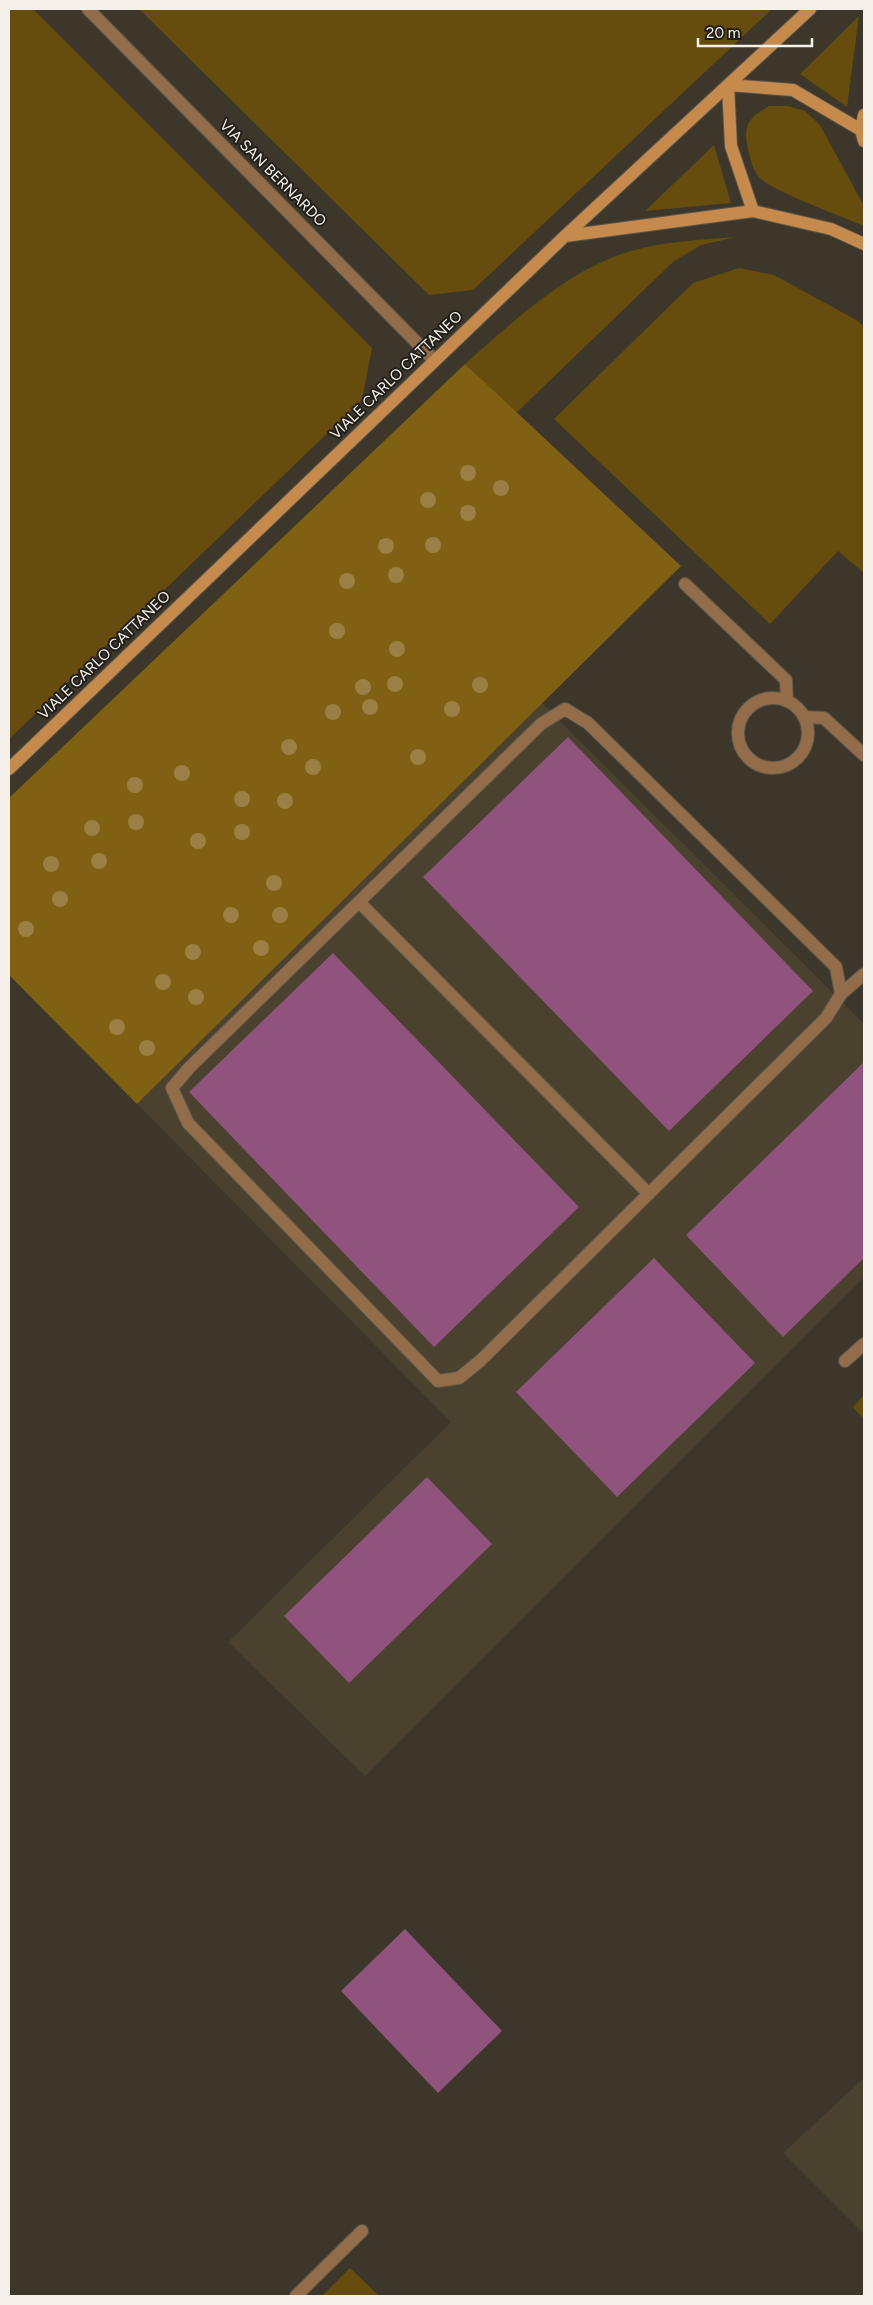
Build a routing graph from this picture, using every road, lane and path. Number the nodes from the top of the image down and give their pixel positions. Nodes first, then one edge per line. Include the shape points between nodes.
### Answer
1 (88, 9) edge
2 (810, 9) edge
3 (728, 85) junction
4 (864, 115) edge
5 (863, 136) edge
6 (753, 212) junction
7 (565, 236) junction
8 (864, 244) edge
9 (434, 360) junction
10 (684, 584) dead end
11 (787, 701) junction
12 (804, 717) junction
13 (864, 755) edge
14 (9, 768) edge
15 (359, 902) junction
16 (864, 974) edge
17 (841, 994) junction
18 (649, 1194) junction
19 (864, 1344) edge
20 (845, 1361) dead end
21 (362, 2231) dead end
22 (296, 2296) edge

1 - 9 street, VIA SAN BERNARDO
2 - 3 street, VIALE CARLO CATTANEO
3 - 5 street via 793,90
3 - 6 street via 731,146
3 - 7 street, VIALE CARLO CATTANEO
4 - 5 street
6 - 7 street
6 - 8 street via 832,228
7 - 9 street, VIALE CARLO CATTANEO
9 - 14 street, VIALE CARLO CATTANEO
10 - 11 street via 786,680
11 - 12 street
11 - 12 street via 760,700 742,715 738,737 747,758 768,768 791,764 806,746 809,735
12 - 13 street via 824,718
15 - 17 street via 541,724 565,709 588,723 836,967
15 - 18 street
15 - 18 street via 172,1088 188,1123 438,1381 459,1378 480,1361
16 - 17 street
17 - 18 street via 826,1018
19 - 20 street
21 - 22 street

